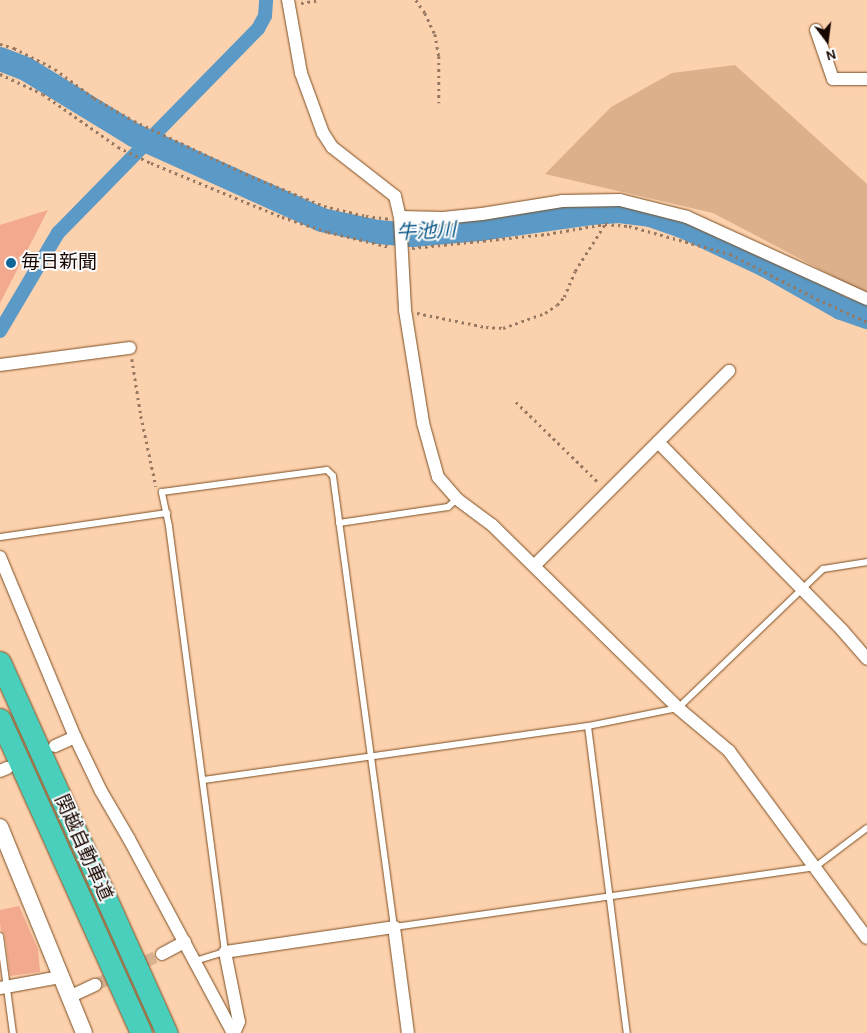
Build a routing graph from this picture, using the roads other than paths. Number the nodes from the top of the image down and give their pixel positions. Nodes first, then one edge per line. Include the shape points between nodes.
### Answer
1 (288, 3) edge
2 (816, 30) dead end
3 (867, 79) edge
4 (400, 220) junction
5 (867, 299) edge
6 (130, 348) road end
7 (0, 366) edge
8 (729, 371) dead end
9 (658, 442) junction
10 (457, 499) junction
11 (167, 513) junction
12 (339, 522) junction
13 (0, 537) edge
14 (0, 557) edge
15 (867, 562) edge
16 (534, 566) junction
17 (800, 588) junction
18 (867, 659) edge
19 (0, 662) edge
20 (678, 708) junction
21 (0, 719) edge
22 (588, 726) junction
23 (75, 737) junction
24 (55, 746) dead end
25 (369, 756) junction
26 (203, 780) junction
27 (0, 827) edge
28 (867, 828) edge
29 (815, 867) junction
30 (608, 897) junction
31 (394, 927) junction
32 (0, 936) edge
33 (867, 938) edge
34 (185, 942) junction
35 (225, 952) junction
36 (162, 954) tunnel mouth
37 (195, 961) junction
38 (60, 977) junction
39 (95, 985) tunnel mouth
40 (3, 988) edge
41 (69, 997) junction
42 (13, 1033) edge
43 (84, 1033) edge
44 (141, 1033) edge
45 (167, 1033) edge
46 (233, 1033) edge
47 (408, 1033) edge
48 (628, 1033) edge

1 - 4 street via 301,74 323,133 332,147 395,196
2 - 3 street via 833,79
4 - 5 street via 482,214 562,201 620,200 688,217
4 - 10 street via 405,310 429,451 438,477
6 - 7 street
8 - 9 street
9 - 16 street
9 - 17 street
10 - 12 lane via 448,507
10 - 16 street via 492,525
11 - 12 lane via 162,492 327,470 333,476
11 - 13 lane
11 - 26 lane
12 - 25 lane
14 - 23 street
15 - 17 lane via 823,568
16 - 20 street
17 - 18 street
17 - 20 lane
19 - 45 highway, 関越自動車道
20 - 22 lane
20 - 29 street via 729,751
21 - 44 highway, 関越自動車道
22 - 25 lane
22 - 30 lane
23 - 24 street
23 - 34 street via 101,791
25 - 26 lane
25 - 31 lane
26 - 35 lane
27 - 38 street
28 - 29 lane
29 - 30 lane
29 - 33 street
30 - 31 lane
30 - 48 lane
31 - 35 street
31 - 47 street
32 - 40 lane
34 - 36 street
34 - 37 street
35 - 37 lane
35 - 46 street via 239,1022
37 - 46 street
38 - 40 street
38 - 41 street
39 - 41 street
40 - 42 lane
41 - 43 street

